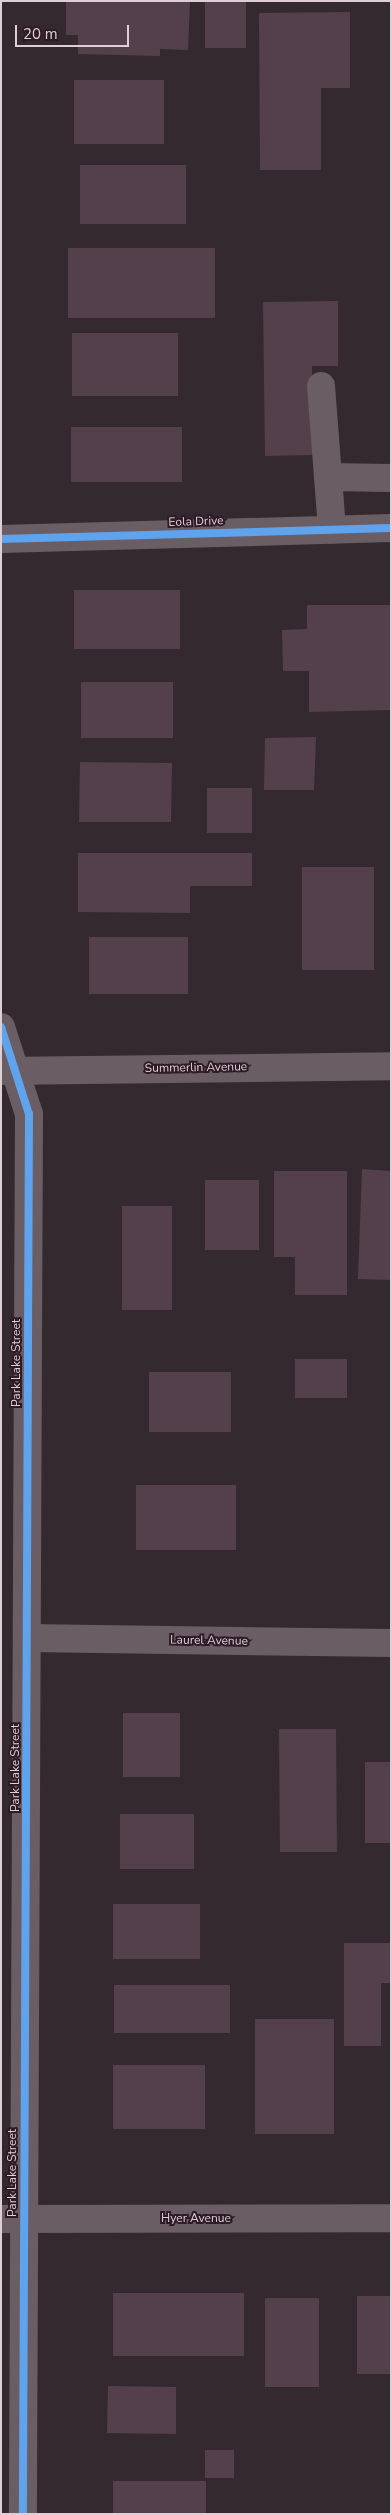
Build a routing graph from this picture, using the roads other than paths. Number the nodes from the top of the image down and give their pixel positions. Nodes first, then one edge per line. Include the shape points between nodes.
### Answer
1 (321, 386) dead end
2 (328, 477) junction
3 (391, 478) edge
4 (391, 528) edge
5 (332, 530) junction
6 (1, 539) edge
7 (1, 1027) edge
8 (391, 1066) edge
9 (8, 1071) edge
10 (28, 1638) junction
11 (391, 1643) edge
12 (391, 2218) edge
13 (13, 2219) edge
14 (23, 2514) edge

1 - 2 street
2 - 3 street
2 - 5 street
4 - 5 street, Eola Drive
5 - 6 street, Eola Drive
7 - 9 street, Park Lake Street
8 - 9 street, Summerlin Avenue
9 - 10 street, Park Lake Street via 29,1114
10 - 11 street, Laurel Avenue
10 - 13 street, Park Lake Street
12 - 13 street, Hyer Avenue
13 - 14 street, Park Lake Street

